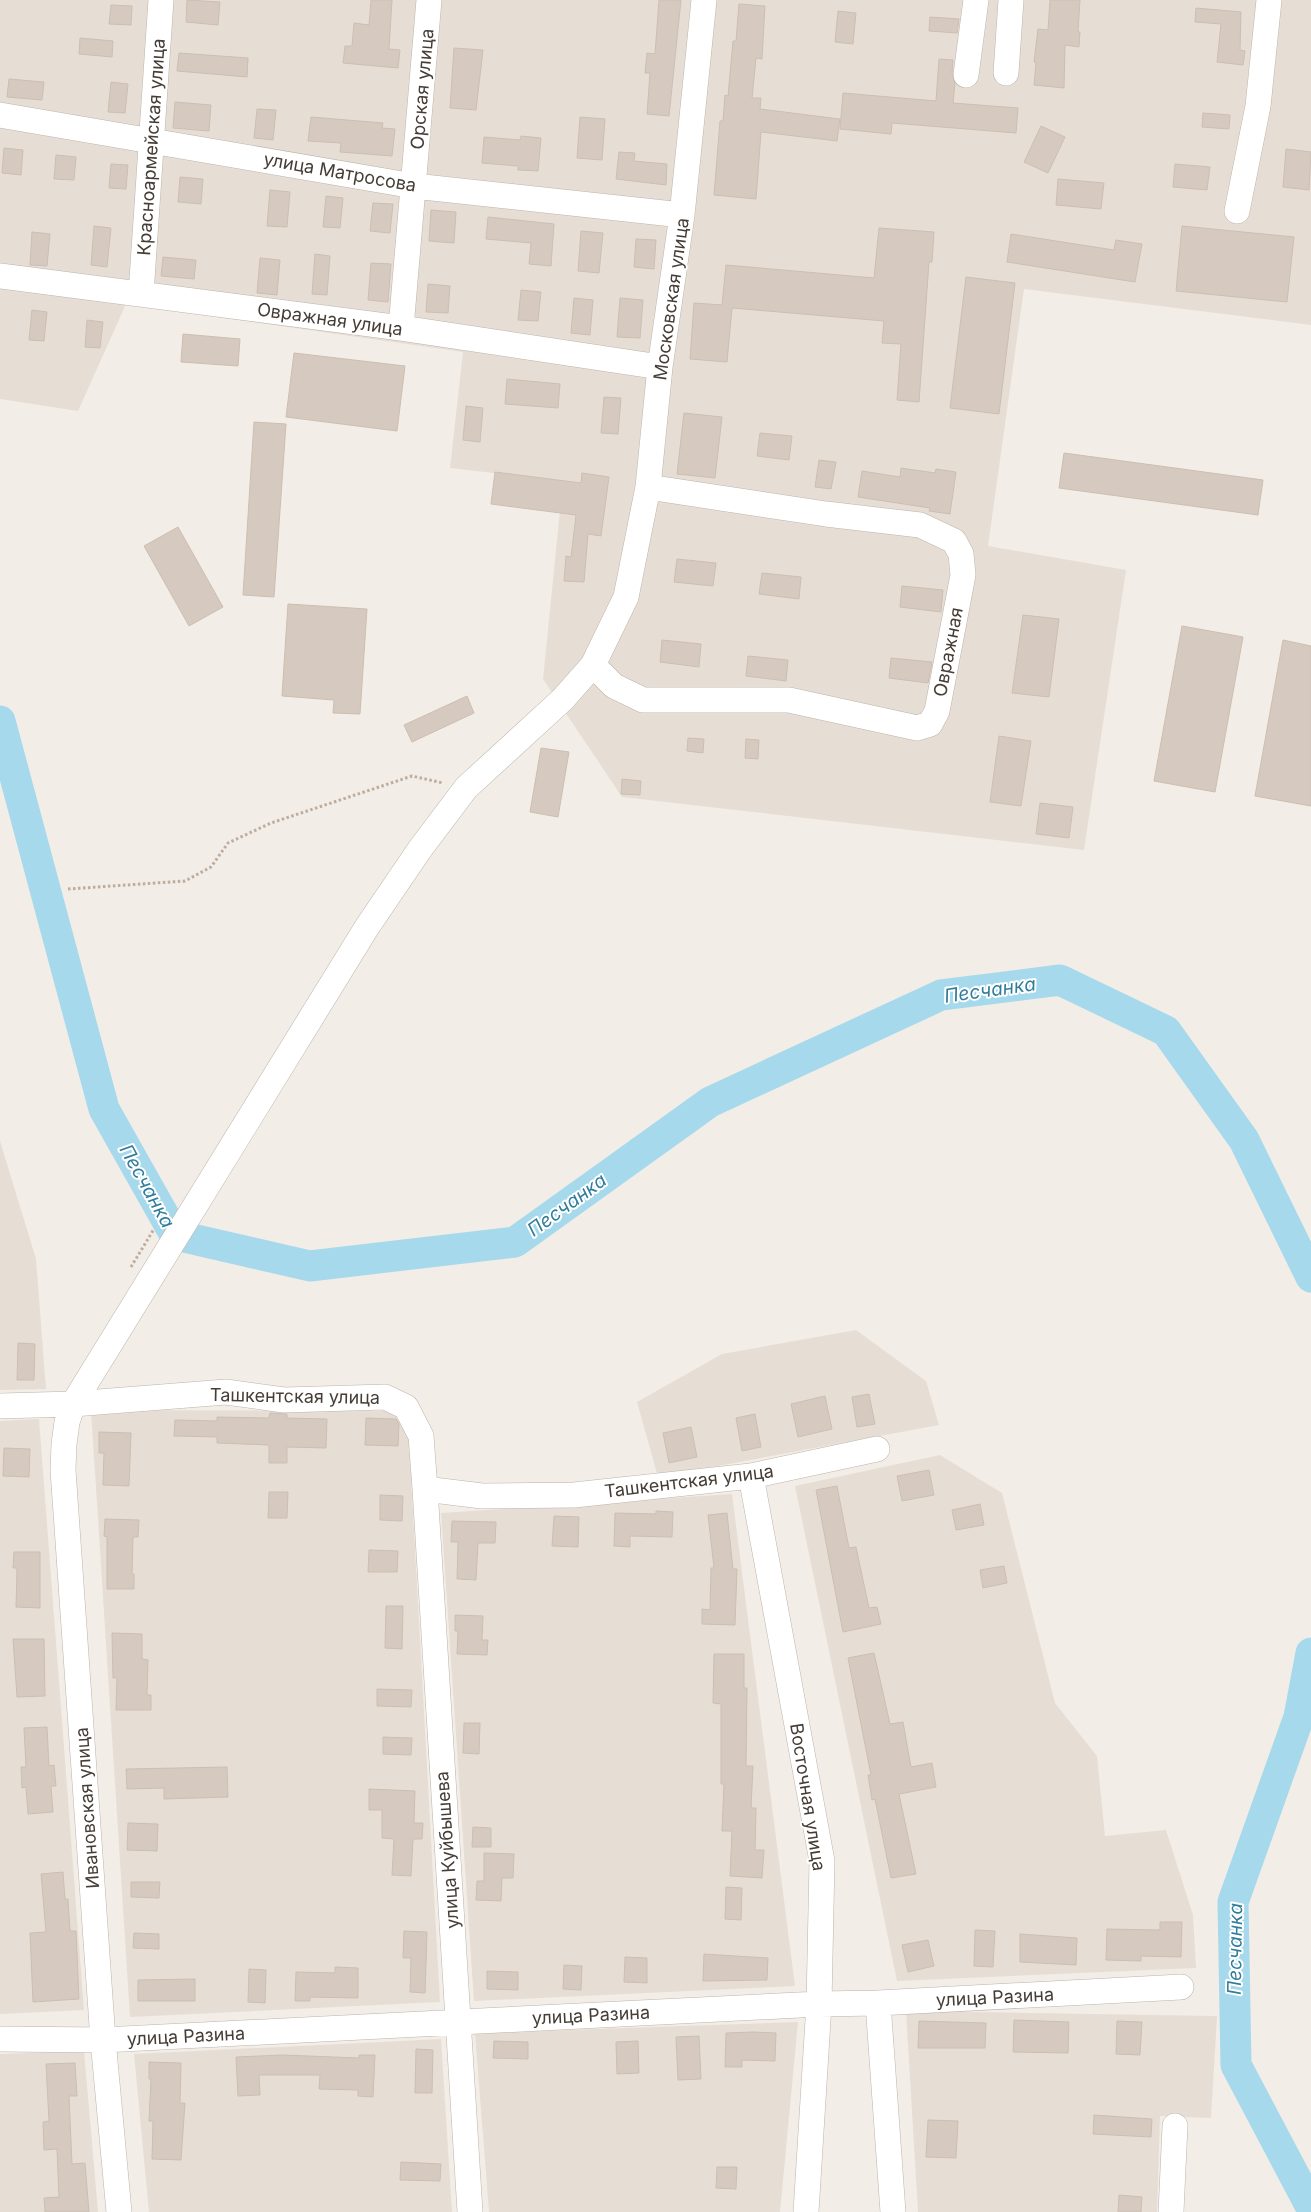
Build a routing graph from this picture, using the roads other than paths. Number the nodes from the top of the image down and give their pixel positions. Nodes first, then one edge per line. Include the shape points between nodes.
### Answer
1 (161, 0) edge
2 (429, 0) edge
3 (704, 0) edge
4 (976, 0) edge
5 (1010, 0) edge
6 (1269, 0) edge
7 (1006, 73) dead end
8 (966, 75) dead end
9 (0, 114) edge
10 (152, 139) junction
11 (414, 186) junction
12 (1237, 211) dead end
13 (682, 215) junction
14 (0, 276) edge
15 (141, 294) junction
16 (402, 328) junction
17 (660, 367) junction
18 (648, 487) junction
19 (593, 665) junction
20 (466, 788) joint
21 (73, 1404) junction
22 (0, 1406) edge
23 (877, 1449) dead end
24 (751, 1476) junction
25 (425, 1489) junction
26 (1181, 1986) dead end
27 (878, 2003) junction
28 (819, 2004) junction
29 (458, 2022) junction
30 (0, 2040) edge
31 (103, 2040) junction
32 (1175, 2126) dead end
33 (119, 2212) edge
34 (470, 2212) edge
35 (806, 2212) edge
36 (893, 2212) edge
37 (1171, 2212) edge

1 - 10 street, Красноармейская улица
2 - 11 street, Орская улица
3 - 13 street, Московская улица
4 - 8 street
5 - 7 street
6 - 12 street via 1258,106
9 - 10 street, улица Матросова
10 - 11 street, улица Матросова
10 - 15 street, Красноармейская улица
11 - 13 street, улица Матросова
11 - 16 street, Орская улица
13 - 17 street, Московская улица
14 - 15 street, Овражная улица
15 - 16 street, Овражная улица
16 - 17 street, Овражная улица
17 - 18 street, Московская улица
18 - 19 street, Московская улица via 626,596
18 - 19 street, Овражная via 920,525 954,541 961,554 963,575 936,711 930,724 917,728 789,700 643,700 614,686
19 - 20 street, Московская улица via 563,699
20 - 21 street, Ивановская улица via 420,848 367,927
21 - 22 street, Ташкентская улица
21 - 25 street, Ташкентская улица via 226,1392 284,1400 385,1397 406,1407 421,1436
21 - 31 street, Ивановская улица via 67,1422 63,1470
23 - 24 street, Ташкентская улица
24 - 25 street, Ташкентская улица via 574,1495 482,1496
24 - 28 street, Восточная улица via 822,1861
25 - 29 street, улица Куйбышева
26 - 27 street, улица Разина
27 - 28 street, улица Разина
27 - 36 street
28 - 29 street, улица Разина
28 - 35 street, Восточная улица
29 - 31 street, улица Разина
29 - 34 street, улица Куйбышева
30 - 31 street, улица Разина
31 - 33 street, Ивановская улица
32 - 37 street

